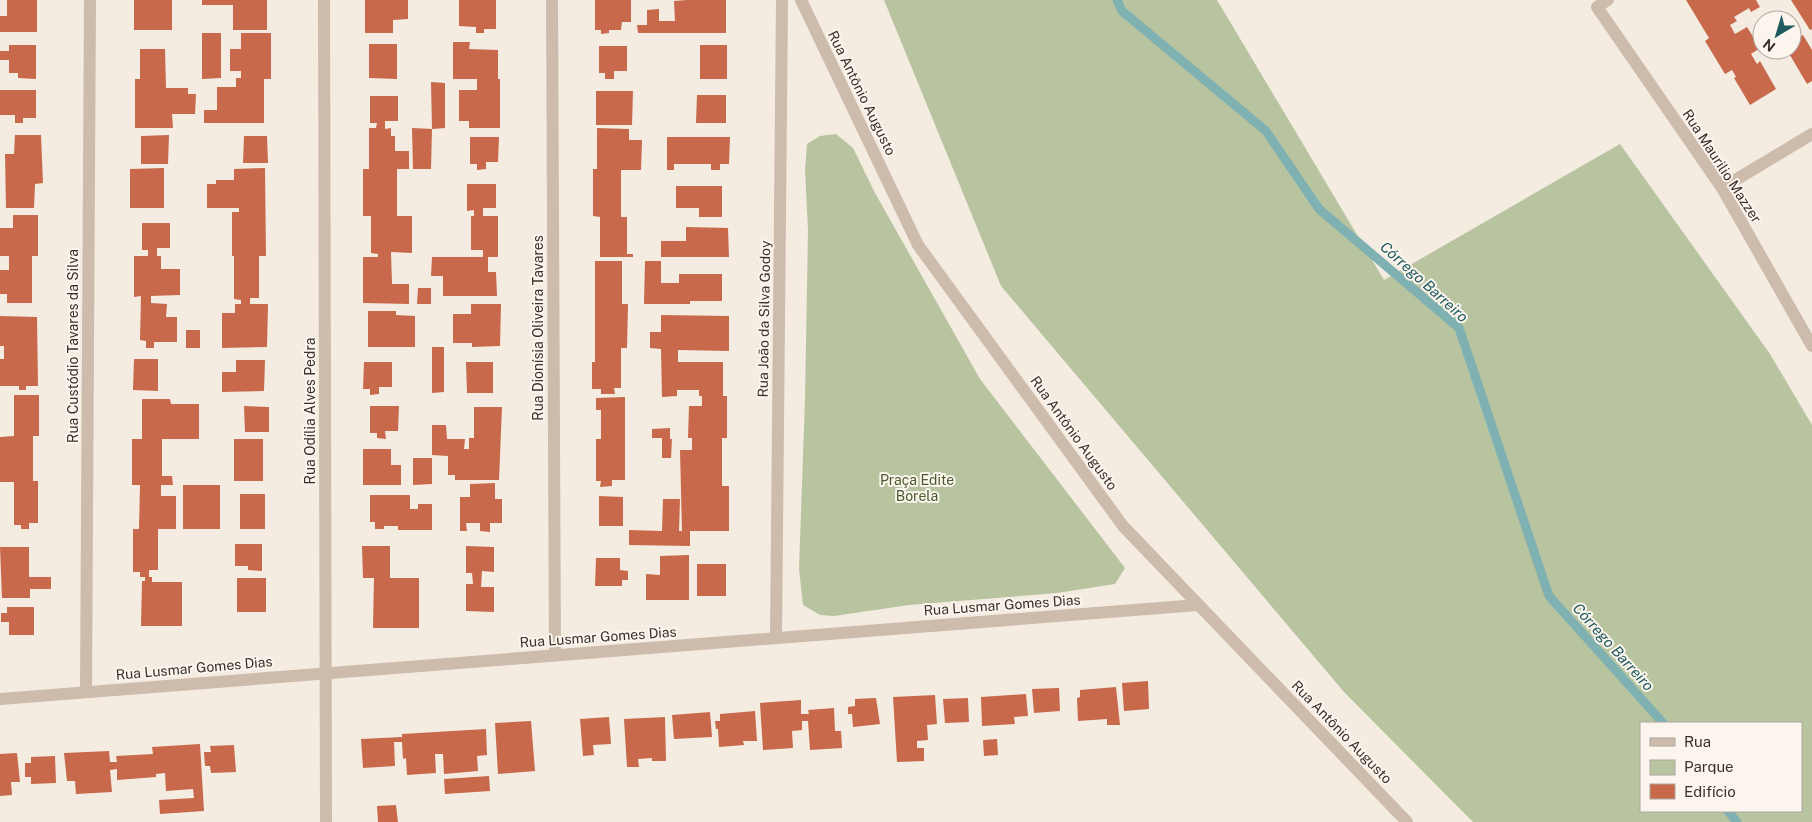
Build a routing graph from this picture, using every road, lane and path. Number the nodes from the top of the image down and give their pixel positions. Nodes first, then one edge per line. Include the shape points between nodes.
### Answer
1 (90, 0) edge
2 (324, 0) edge
3 (552, 0) edge
4 (782, 0) edge
5 (801, 0) edge
6 (1608, 0) edge
7 (1812, 134) edge
8 (1722, 188) junction
9 (1812, 346) edge
10 (1198, 605) junction
11 (776, 638) junction
12 (555, 655) junction
13 (325, 673) junction
14 (86, 692) junction
15 (0, 699) edge
16 (326, 822) edge
17 (1406, 822) edge

1 - 14 street, Rua Custódio Tavares da Silva
2 - 13 street, Rua Odília Alves Pedra
3 - 12 street, Rua Dionísia Oliveira Tavares
4 - 11 street, Rua João da Silva Godoy
5 - 10 street, Rua Antônio Augusto via 918,245 1123,526
6 - 8 street, Rua Maurilio Mazzer via 1597,8
7 - 8 street
8 - 9 street, Rua Maurilio Mazzer
10 - 11 street, Rua Lusmar Gomes Dias
10 - 17 street, Rua Antônio Augusto
11 - 12 street, Rua Lusmar Gomes Dias
12 - 13 street, Rua Lusmar Gomes Dias
13 - 14 street, Rua Lusmar Gomes Dias
13 - 16 street, Rua Odília Alves Pedra
14 - 15 street, Rua Lusmar Gomes Dias

